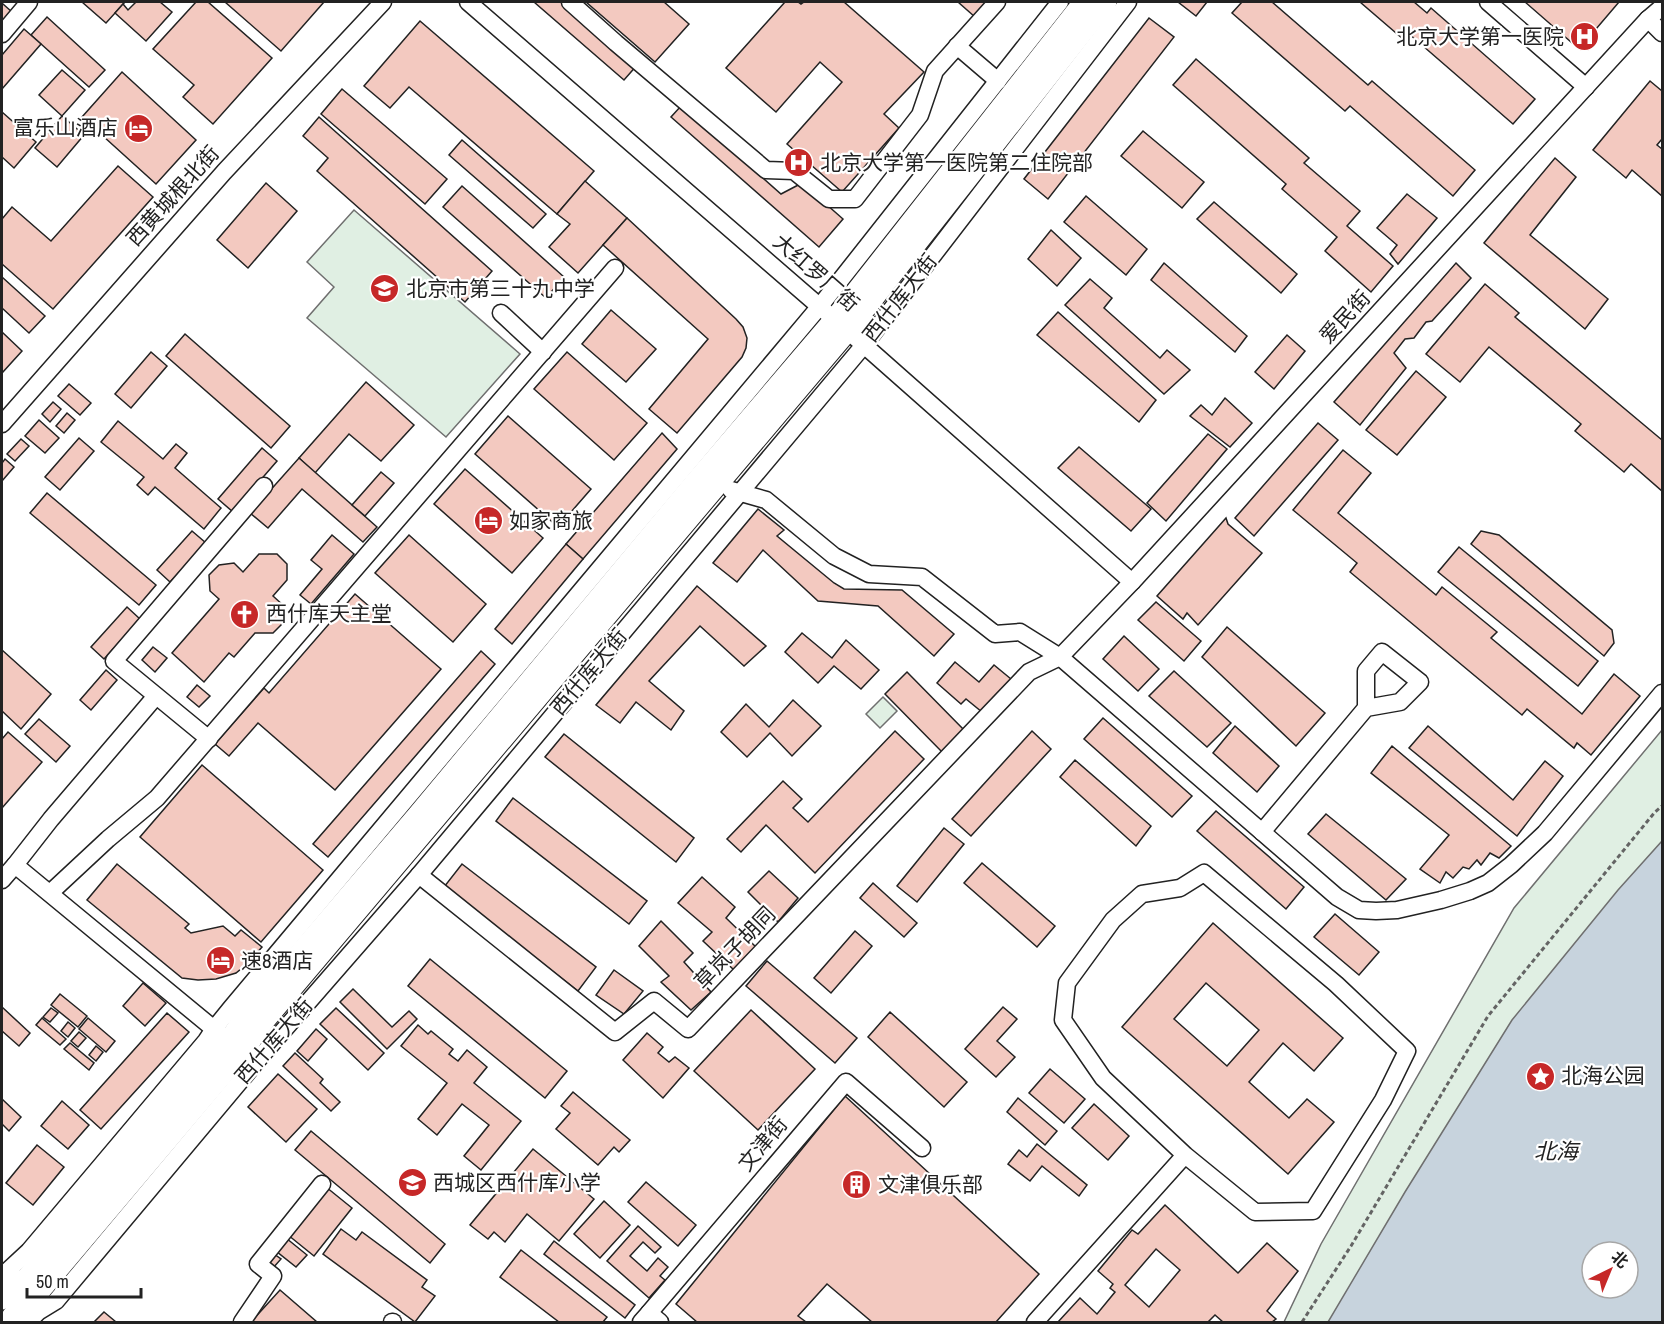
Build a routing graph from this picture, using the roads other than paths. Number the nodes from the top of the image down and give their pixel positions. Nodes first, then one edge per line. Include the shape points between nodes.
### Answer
1 (29, 2) edge
2 (383, 2) edge
3 (468, 2) edge
4 (570, 2) edge
5 (997, 2) edge
6 (1060, 2) edge
7 (1084, 2) edge
8 (1106, 2) edge
9 (1128, 2) edge
10 (1488, 2) edge
11 (1662, 7) edge
12 (1648, 19) junction
13 (1662, 33) edge
14 (2, 34) edge
15 (957, 46) junction
16 (998, 81) junction
17 (1586, 87) junction
18 (615, 268) dead end
19 (501, 312) dead end
20 (834, 319) junction
21 (864, 345) junction
22 (543, 352) junction
23 (2, 424) edge
24 (717, 485) junction
25 (264, 486) dead end
26 (740, 493) junction
27 (1132, 582) junction
28 (1060, 657) junction
29 (1662, 693) edge
30 (156, 696) junction
31 (1366, 708) dead end
32 (209, 739) junction
33 (1262, 832) junction
34 (15, 865) junction
35 (419, 874) junction
36 (2, 880) edge
37 (50, 893) junction
38 (221, 1035) junction
39 (922, 1148) dead end
40 (1185, 1155) junction
41 (322, 1184) dead end
42 (17, 1304) edge
43 (650, 1319) edge
44 (242, 1323) edge
45 (1035, 1323) edge

1 - 14 street
2 - 23 street, 西黄城根北街 via 224,172
3 - 20 street, 大红罗厂街
4 - 15 street via 766,170 794,171 829,199 855,199 920,115 935,70
5 - 15 street
6 - 16 street, 西什库大街
7 - 20 main road, 西什库大街
8 - 20 main road, 西什库大街
9 - 21 street, 西什库大街
10 - 17 street
11 - 12 street, 爱民街
12 - 13 street
12 - 17 street, 爱民街
15 - 16 street
16 - 20 street, 西什库大街
17 - 27 street, 爱民街
18 - 22 street
19 - 22 street
20 - 21 street, 大红罗厂街
20 - 24 main road, 西什库大街
20 - 38 main road, 西什库大街 via 244,1019
21 - 26 street, 西什库大街
21 - 27 street, 大红罗厂街
22 - 32 street
24 - 26 street
24 - 42 main road, 西什库大街 via 41,1289
25 - 30 street via 114,661
26 - 28 street via 766,500 834,556 869,574 922,577 995,634 1020,632
26 - 35 street, 西什库大街
27 - 28 street, 爱民街
28 - 33 street
28 - 35 street, 草岚子胡同 via 1029,672 688,1029 654,1001 615,1032
29 - 33 street via 1545,833 1488,883 1470,891 1397,910 1359,910 1337,897
30 - 32 street
30 - 34 street
31 - 33 street
32 - 37 street via 157,798
34 - 36 street
34 - 37 street
35 - 42 street, 西什库大街 via 56,1301
37 - 38 street
38 - 42 main road, 西什库大街 via 27,1278
39 - 43 street, 文津街 via 846,1082
40 - 40 street via 1103,1078 1063,1020 1067,983 1113,920 1142,894 1180,888 1204,873 1336,984 1407,1051 1383,1100 1313,1211 1255,1212
40 - 45 street
41 - 44 street via 258,1264 273,1276

